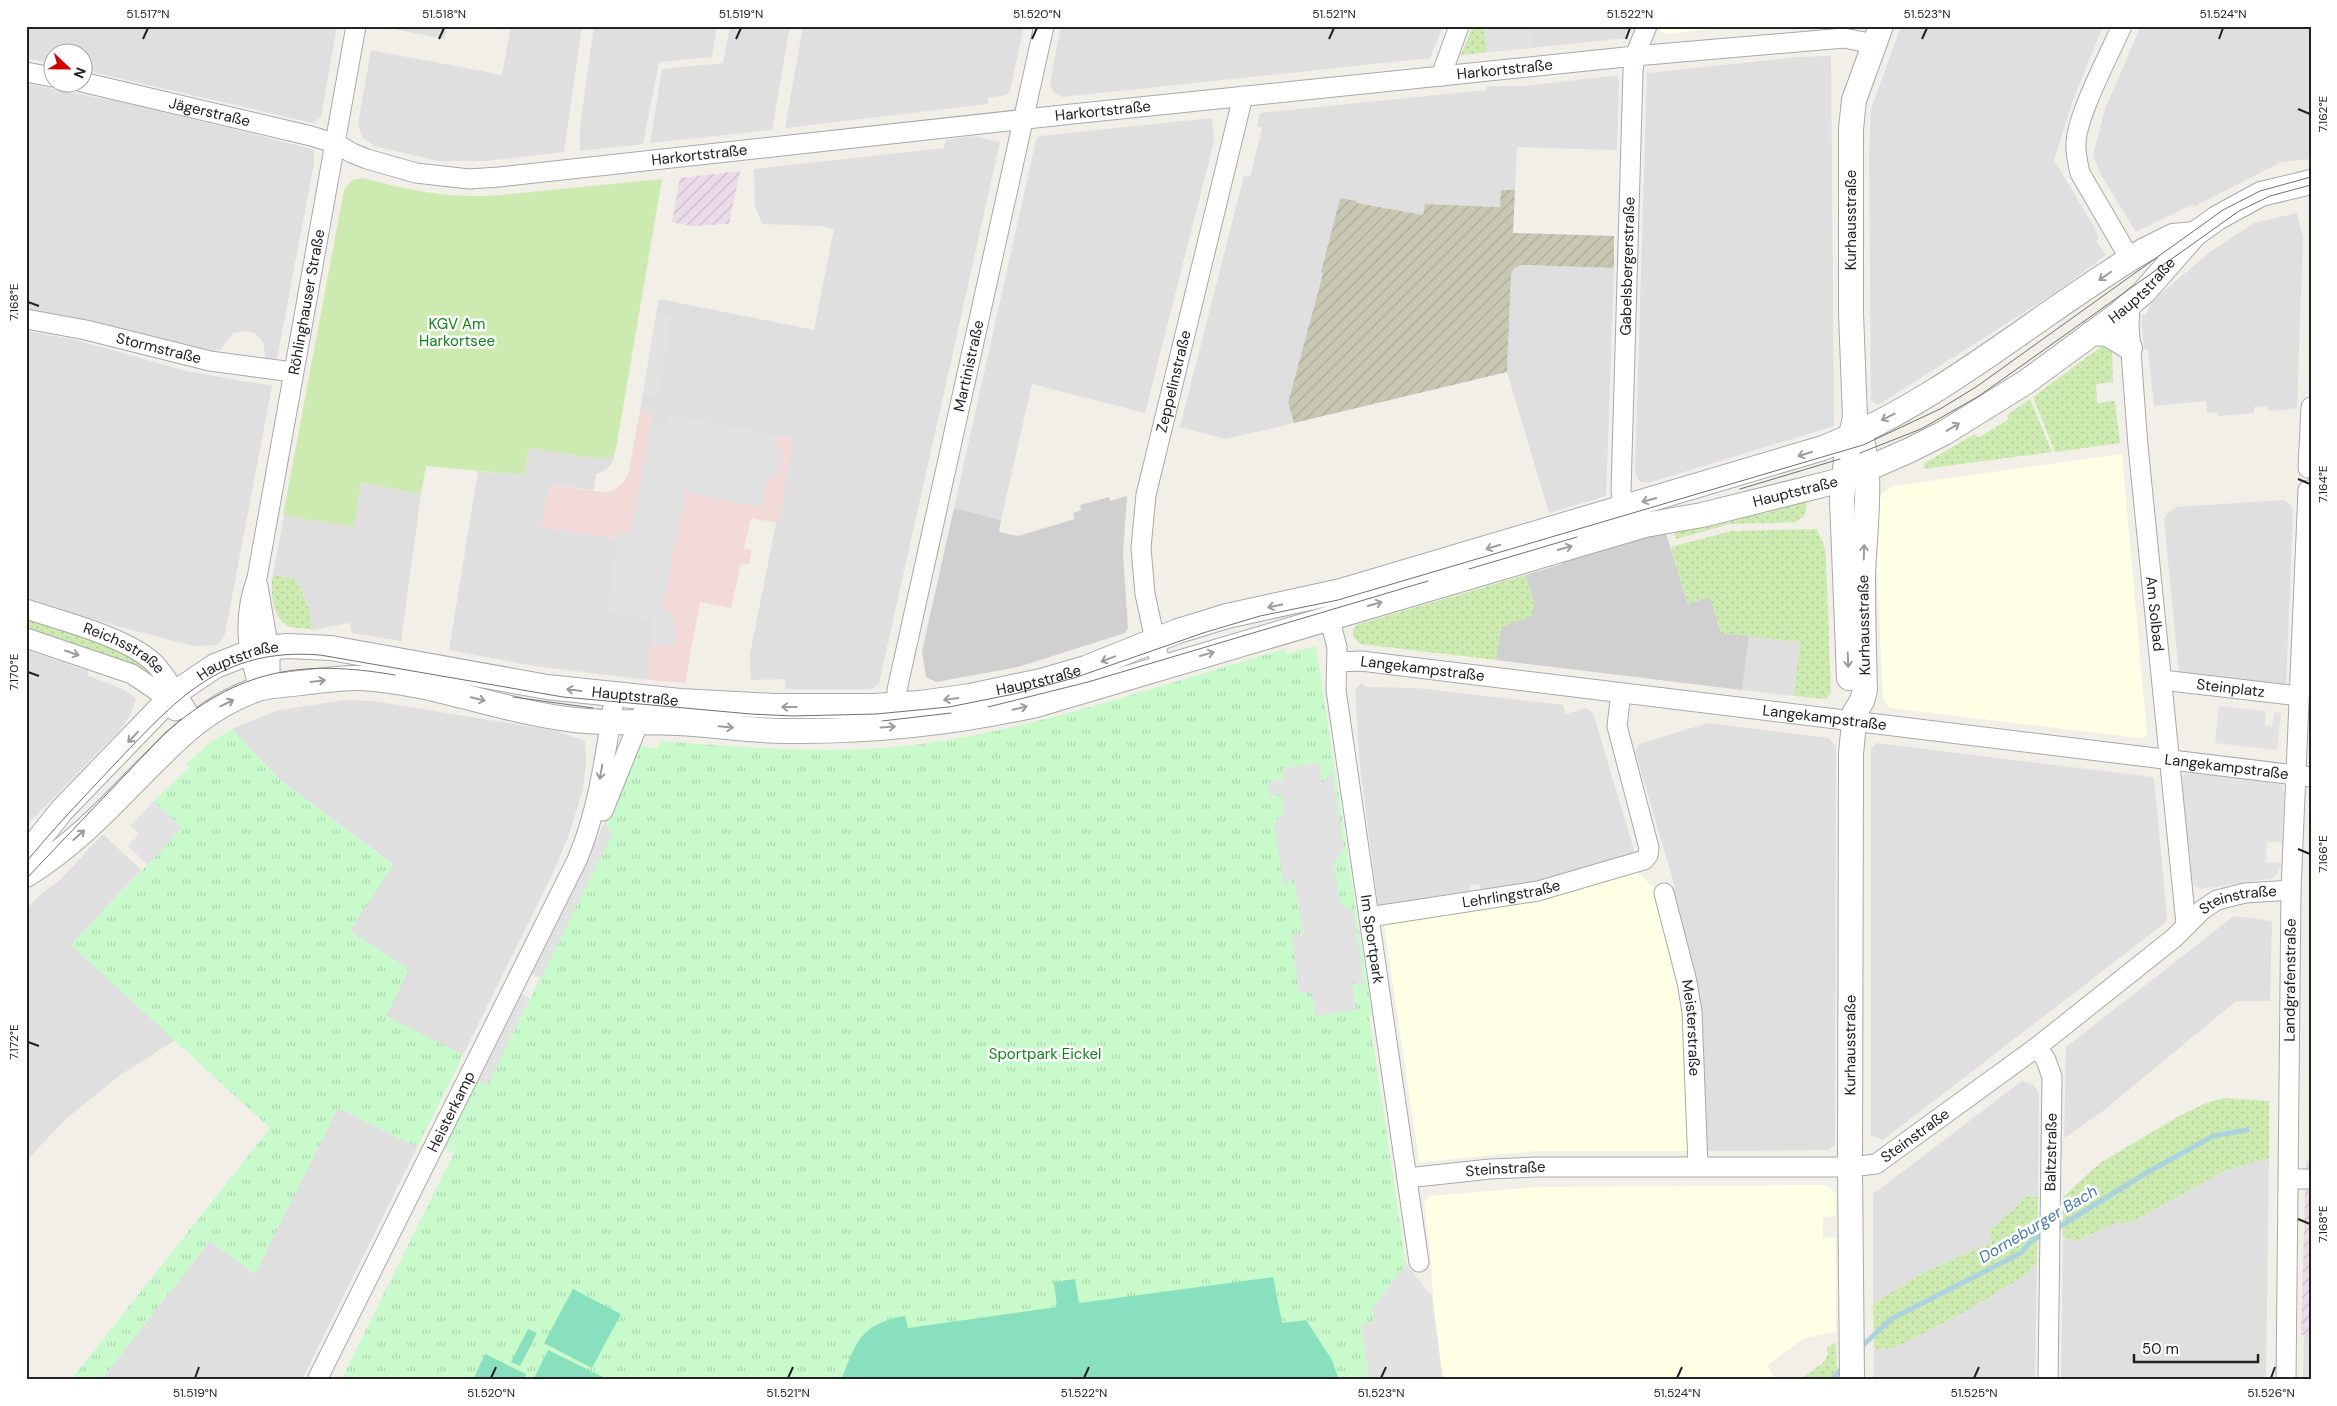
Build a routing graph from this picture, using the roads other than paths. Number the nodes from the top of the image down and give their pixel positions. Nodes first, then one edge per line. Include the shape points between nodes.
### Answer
1 (356, 26) edge
2 (1044, 26) edge
3 (1459, 26) edge
4 (1647, 26) edge
5 (2122, 26) edge
6 (1878, 35) edge
7 (1636, 56) junction
8 (26, 72) edge
9 (42, 75) edge
10 (1441, 76) junction
11 (92, 84) edge
12 (1243, 96) junction
13 (1025, 120) junction
14 (337, 144) junction
15 (2311, 182) edge
16 (2195, 234) junction
17 (2130, 259) junction
18 (2130, 304) junction
19 (26, 319) edge
20 (2092, 333) junction
21 (2130, 348) junction
22 (293, 372) junction
23 (2311, 407) edge
24 (1855, 429) junction
25 (2308, 468) dead end
26 (1866, 471) junction
27 (1842, 480) junction
28 (2308, 490) dead end
29 (1623, 508) junction
30 (1326, 607) junction
31 (26, 609) edge
32 (26, 638) edge
33 (1153, 641) junction
34 (259, 649) junction
35 (1338, 662) junction
36 (1161, 668) junction
37 (2162, 680) junction
38 (265, 687) junction
39 (1621, 693) junction
40 (615, 694) junction
41 (2299, 696) junction
42 (171, 697) junction
43 (648, 698) junction
44 (897, 704) junction
45 (1855, 717) junction
46 (610, 724) junction
47 (639, 724) junction
48 (192, 725) junction
49 (2170, 760) junction
50 (2303, 776) edge
51 (584, 843) junction
52 (26, 862) edge
53 (26, 875) edge
54 (2291, 890) junction
55 (1664, 893) dead end
56 (1369, 917) junction
57 (2186, 924) junction
58 (2037, 1047) junction
59 (1698, 1166) junction
60 (1850, 1166) junction
61 (1407, 1178) junction
62 (2288, 1179) junction
63 (2311, 1179) edge
64 (1419, 1262) dead end
65 (1852, 1375) edge
66 (317, 1380) edge
67 (2048, 1380) edge
68 (2286, 1380) edge

1 - 14 street, Röhlinghauser Straße
2 - 13 street, Martinistraße
3 - 10 street
4 - 7 street, Gabelsbergerstraße
5 - 17 street via 2081,121 2076,150 2080,173
6 - 7 street, Harkortstraße via 1859,40 1835,38
6 - 24 street, Kurhausstraße via 1854,100 1851,130
7 - 10 street, Harkortstraße
7 - 29 street, Gabelsbergerstraße via 1620,491
8 - 9 street
10 - 12 street, Harkortstraße
11 - 14 street, Jägerstraße
12 - 13 street, Harkortstraße
12 - 33 street, Zeppelinstraße via 1146,495 1142,548
13 - 14 street, Harkortstraße via 578,170 469,179 416,173 367,159
13 - 44 street, Martinistraße via 975,332
14 - 22 street, Röhlinghauser Straße
15 - 16 street, Hauptstraße via 2261,194 2238,205
16 - 17 street, Hauptstraße via 2173,236
16 - 18 street, Hauptstraße via 2180,254
17 -> 24 street, Hauptstraße via 1961,374
18 - 20 street, Hauptstraße
18 - 21 street, Am Solbad
19 - 22 street, Stormstraße via 86,330 210,361
20 - 21 street via 2108,334
26 -> 20 street, Hauptstraße via 1944,433 2026,382
21 - 37 street, Am Solbad
22 - 34 street, Röhlinghauser Straße via 257,578
23 - 25 street
24 - 26 street, Kurhausstraße
24 - 27 street, Kurhausstraße
24 -> 29 street, Hauptstraße via 1807,454
26 - 27 street, Hauptstraße
45 -> 26 street, Kurhausstraße via 1865,690 1863,578
30 -> 27 street, Hauptstraße via 1645,525 1702,515
27 -> 45 street, Kurhausstraße via 1850,698
28 - 41 street, Landgrafenstraße
29 -> 30 street, Hauptstraße
30 -> 33 street, Hauptstraße via 1227,616
30 - 35 street, Im Sportpark
36 -> 30 street, Hauptstraße
31 - 42 street, Reichsstraße via 135,649 156,666
32 -> 42 street, Reichsstraße via 132,674
33 - 36 street, Zeppelinstraße
33 -> 44 street, Hauptstraße via 1086,668 1041,681 970,696
34 - 38 street, Röhlinghauser Straße
40 -> 34 street, Hauptstraße via 547,687 331,648
34 - 42 street, Hauptstraße via 208,670
35 - 39 street, Langekampstraße via 1361,661
35 - 56 street, Im Sportpark via 1336,690
47 -> 36 street, Hauptstraße via 837,731 938,723 1036,705
37 - 41 street, Steinplatz
37 - 49 street, Am Solbad
38 -> 46 street, Hauptstraße via 341,678 372,679 478,698 555,718
48 -> 38 street, Hauptstraße via 221,706
39 - 45 street, Langekampstraße
39 - 56 street, Lehrlingstraße via 1617,726 1649,848 1644,860 1538,891
40 - 43 street, Hauptstraße
40 - 46 street, Heisterkamp
41 - 50 street, Landgrafenstraße
42 - 48 street, Reichsstraße
42 -> 52 street, Hauptstraße via 62,810 35,844
44 -> 43 street, Hauptstraße via 775,706
43 - 47 street, Heisterkamp
45 - 49 street, Langekampstraße
45 - 60 street, Kurhausstraße via 1851,754
46 - 47 street, Hauptstraße
46 -> 51 street, Heisterkamp
47 - 51 street, Heisterkamp via 603,811
53 -> 48 street, Hauptstraße via 55,857 104,813
49 - 50 street, Langekampstraße
49 - 57 street, Am Solbad
50 - 54 street, Landgrafenstraße
51 - 66 street, Heisterkamp
54 - 57 street, Steinstraße via 2274,889 2217,900
54 - 62 street, Landgrafenstraße
55 - 59 street, Meisterstraße via 1692,1012
56 - 61 street, Im Sportpark
57 - 58 street, Steinstraße via 2174,938
58 - 60 street, Steinstraße via 1882,1161 1869,1166
58 - 67 street, Baltzstraße via 2052,1077
59 - 60 street, Steinstraße
59 - 61 street, Steinstraße via 1538,1167
60 - 65 street, Kurhausstraße
61 - 64 street, Im Sportpark
62 - 63 street
62 - 68 street, Landgrafenstraße

